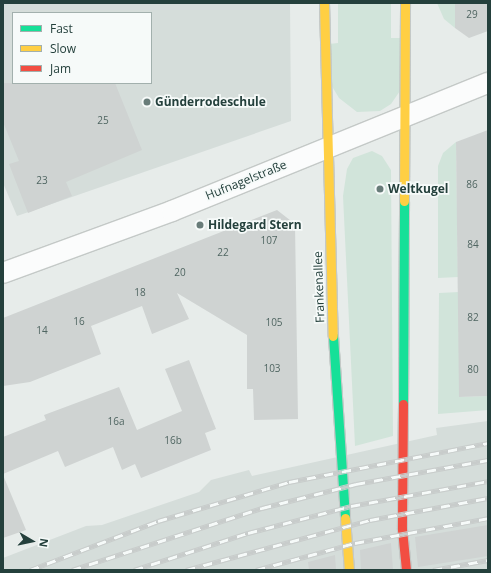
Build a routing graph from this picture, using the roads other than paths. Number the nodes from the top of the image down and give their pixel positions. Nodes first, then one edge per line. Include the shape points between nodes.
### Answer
1 (324, 3) edge
2 (405, 3) edge
3 (488, 83) edge
4 (405, 118) junction
5 (328, 148) junction
6 (3, 273) edge
7 (350, 570) edge
8 (406, 570) edge

1 - 5 street, Frankenallee
2 - 4 street
3 - 4 street, Hufnagelstraße
4 - 5 street, Hufnagelstraße
4 - 8 street via 402,529
5 - 6 street, Hufnagelstraße
5 - 7 street, Frankenallee via 337,453

